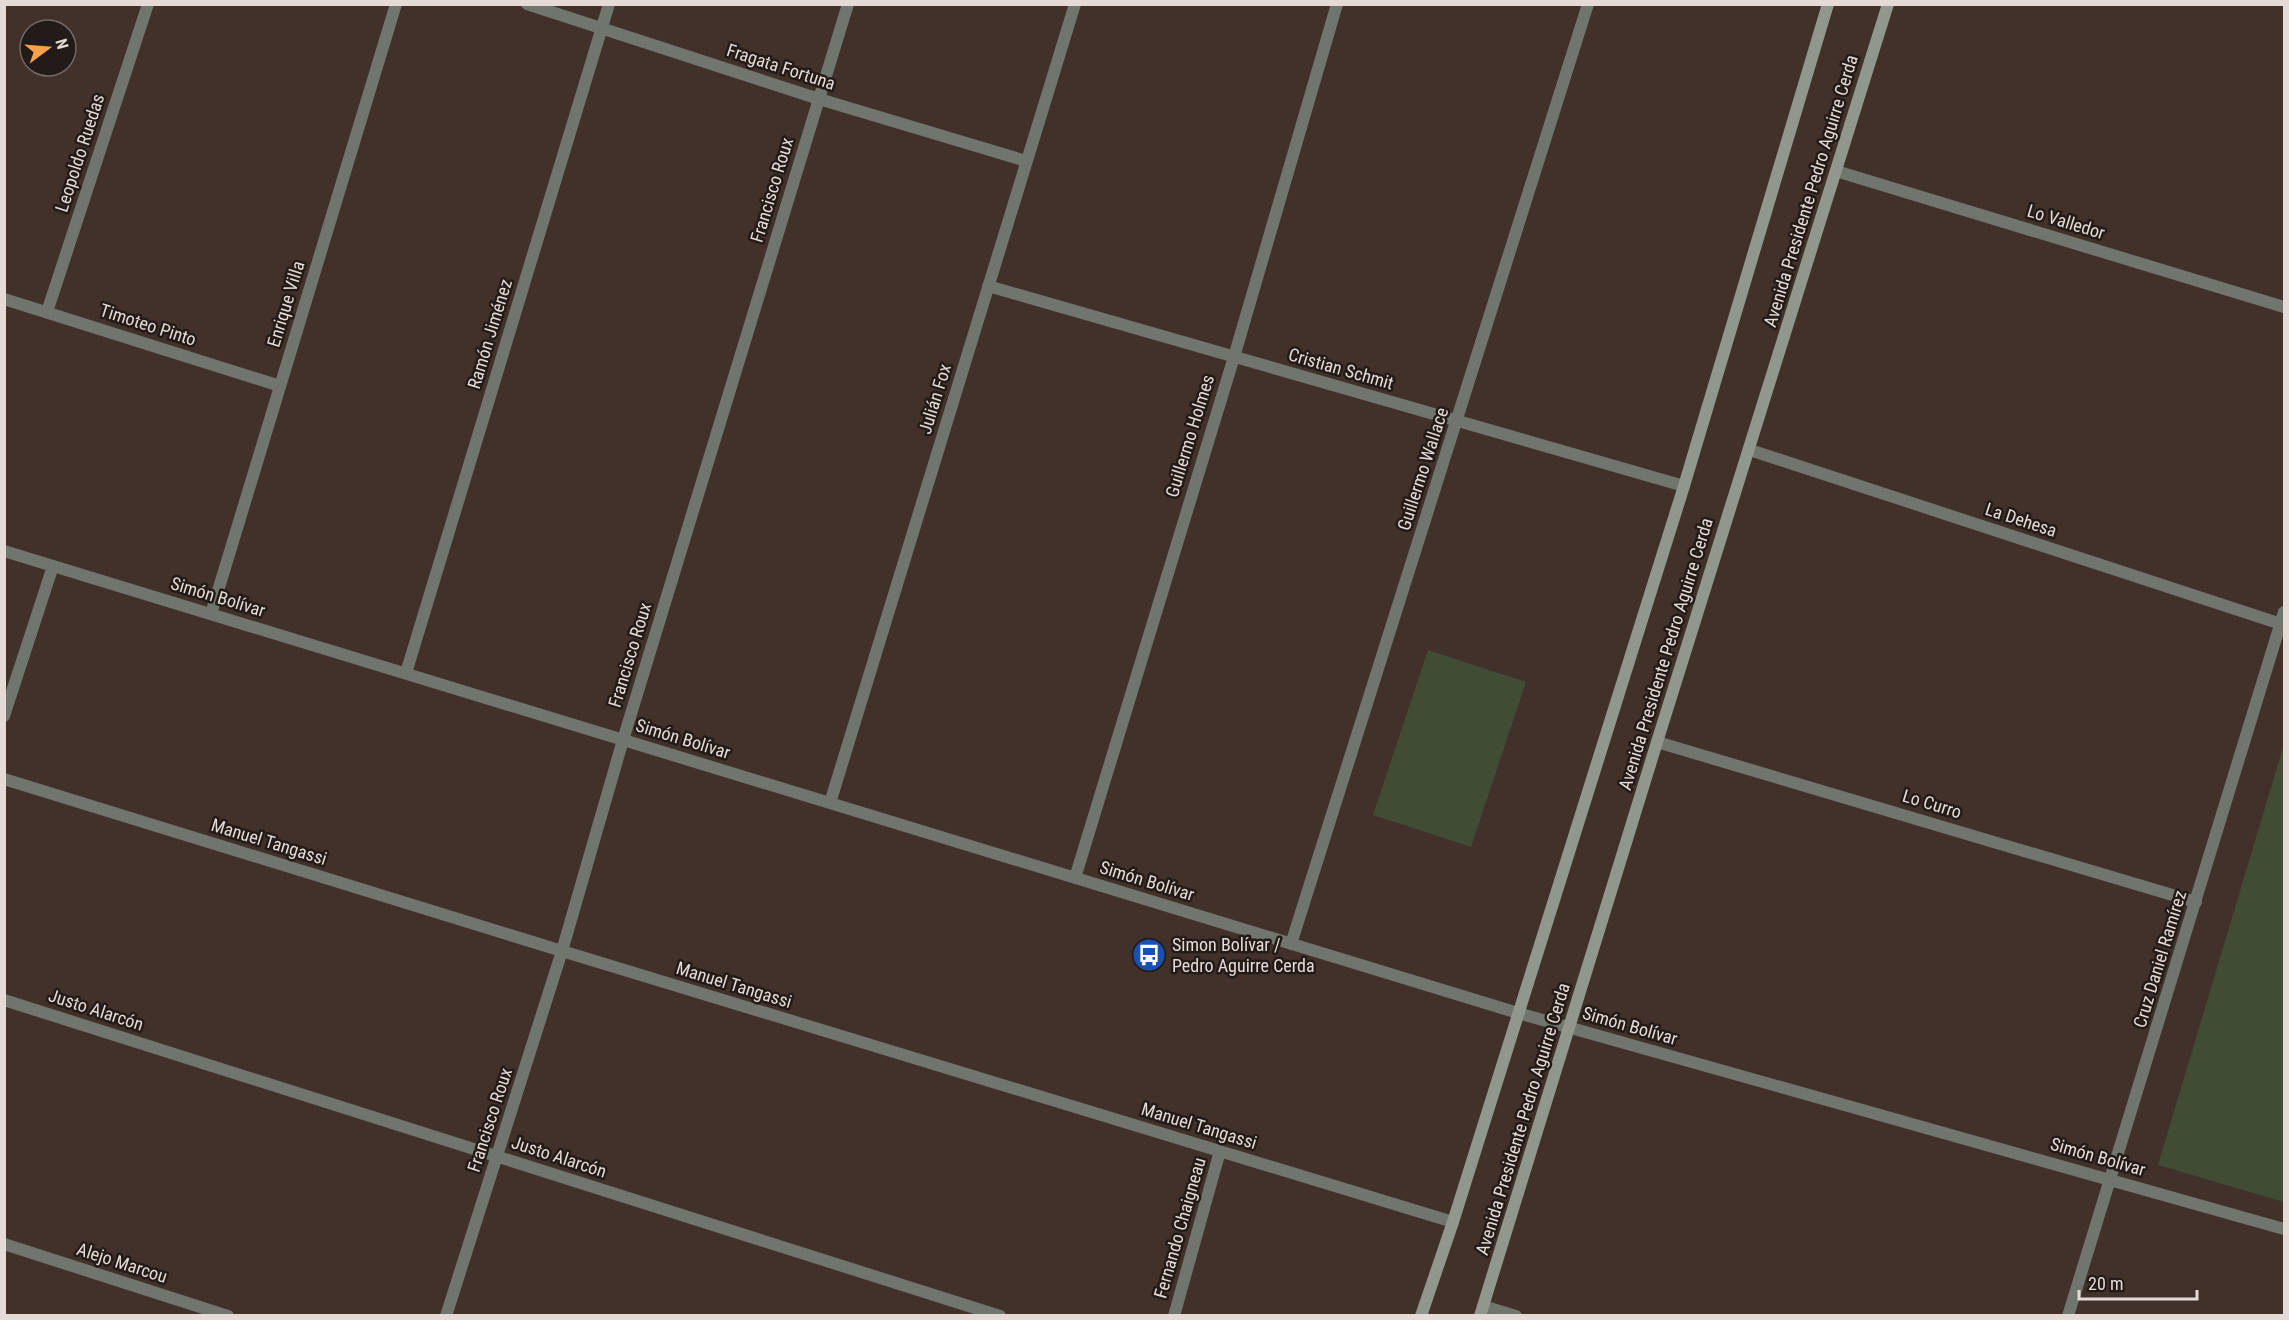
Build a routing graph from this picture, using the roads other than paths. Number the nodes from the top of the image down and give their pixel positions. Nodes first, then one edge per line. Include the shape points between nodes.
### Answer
1 (148, 4) edge
2 (396, 4) edge
3 (527, 4) edge
4 (609, 4) edge
5 (848, 4) edge
6 (1075, 4) edge
7 (1337, 4) edge
8 (1588, 4) edge
9 (1828, 4) edge
10 (1888, 4) edge
11 (602, 28) junction
12 (819, 99) junction
13 (1026, 161) junction
14 (1836, 171) junction
15 (988, 286) junction
16 (4, 299) edge
17 (2284, 307) edge
18 (47, 312) junction
19 (1234, 357) junction
20 (280, 386) junction
21 (1457, 421) junction
22 (1750, 450) junction
23 (1684, 486) junction
24 (4, 551) edge
25 (53, 566) junction
26 (211, 614) junction
27 (2283, 618) edge
28 (406, 673) junction
29 (4, 716) edge
30 (623, 740) junction
31 (1657, 742) junction
32 (4, 779) edge
33 (830, 803) junction
34 (1075, 878) junction
35 (2196, 902) junction
36 (1291, 944) junction
37 (562, 951) junction
38 (4, 1000) edge
39 (1518, 1013) junction
40 (1570, 1028) junction
41 (1220, 1151) junction
42 (497, 1156) junction
43 (2110, 1179) junction
44 (1453, 1222) junction
45 (2284, 1229) edge
46 (4, 1244) edge
47 (1482, 1311) edge
48 (228, 1316) edge
49 (446, 1316) edge
50 (1000, 1316) edge
51 (1174, 1316) edge
52 (1421, 1316) edge
53 (1516, 1316) edge
54 (2068, 1316) edge

1 - 18 street, Leopoldo Ruedas
2 - 20 street, Enrique Villa
3 - 11 street, Fragata Fortuna
4 - 11 street, Ramón Jiménez
5 - 12 street, Francisco Roux
6 - 13 street, Julián Fox
7 - 19 street, Guillermo Holmes
8 - 21 street, Guillermo Wallace
9 - 23 main road, Avenida Presidente Pedro Aguirre Cerda
10 - 14 main road, Avenida Presidente Pedro Aguirre Cerda
11 - 12 street, Fragata Fortuna
11 - 28 street, Ramón Jiménez
12 - 13 street, Fragata Fortuna
12 - 30 street, Francisco Roux
13 - 15 street, Julián Fox
14 - 17 street, Lo Valledor
14 - 22 main road, Avenida Presidente Pedro Aguirre Cerda
15 - 19 street, Cristian Schmit
15 - 33 street, Julián Fox
16 - 18 street, Timoteo Pinto
18 - 20 street, Timoteo Pinto
19 - 21 street, Cristian Schmit
19 - 34 street, Guillermo Holmes
20 - 26 street, Enrique Villa
21 - 23 street, Cristian Schmit
21 - 36 street, Guillermo Wallace
22 - 27 street, La Dehesa
22 - 31 main road, Avenida Presidente Pedro Aguirre Cerda
23 - 39 main road, Avenida Presidente Pedro Aguirre Cerda
24 - 25 street, Simón Bolívar
25 - 26 street, Simón Bolívar
25 - 29 street
26 - 28 street, Simón Bolívar
27 - 35 street, Cruz Daniel Ramírez
28 - 30 street, Simón Bolívar
30 - 33 street, Simón Bolívar
30 - 37 street, Francisco Roux
31 - 35 street, Lo Curro
31 - 40 main road, Avenida Presidente Pedro Aguirre Cerda
32 - 37 street, Manuel Tangassi
33 - 34 street, Simón Bolívar
34 - 36 street, Simón Bolívar
35 - 43 street, Cruz Daniel Ramírez
36 - 39 street, Simón Bolívar
37 - 41 street, Manuel Tangassi
37 - 42 street, Francisco Roux
38 - 42 street, Justo Alarcón
39 - 40 street, Simón Bolívar
39 - 44 main road, Avenida Presidente Pedro Aguirre Cerda
40 - 43 street, Simón Bolívar
40 - 47 main road, Avenida Presidente Pedro Aguirre Cerda
41 - 44 street, Manuel Tangassi
41 - 51 street, Fernando Chaigneau
42 - 49 street, Francisco Roux
42 - 50 street, Justo Alarcón
43 - 45 street, Simón Bolívar
43 - 54 street, Cruz Daniel Ramírez
44 - 52 main road, Avenida Presidente Pedro Aguirre Cerda
46 - 48 street, Alejo Marcou
47 - 53 street

